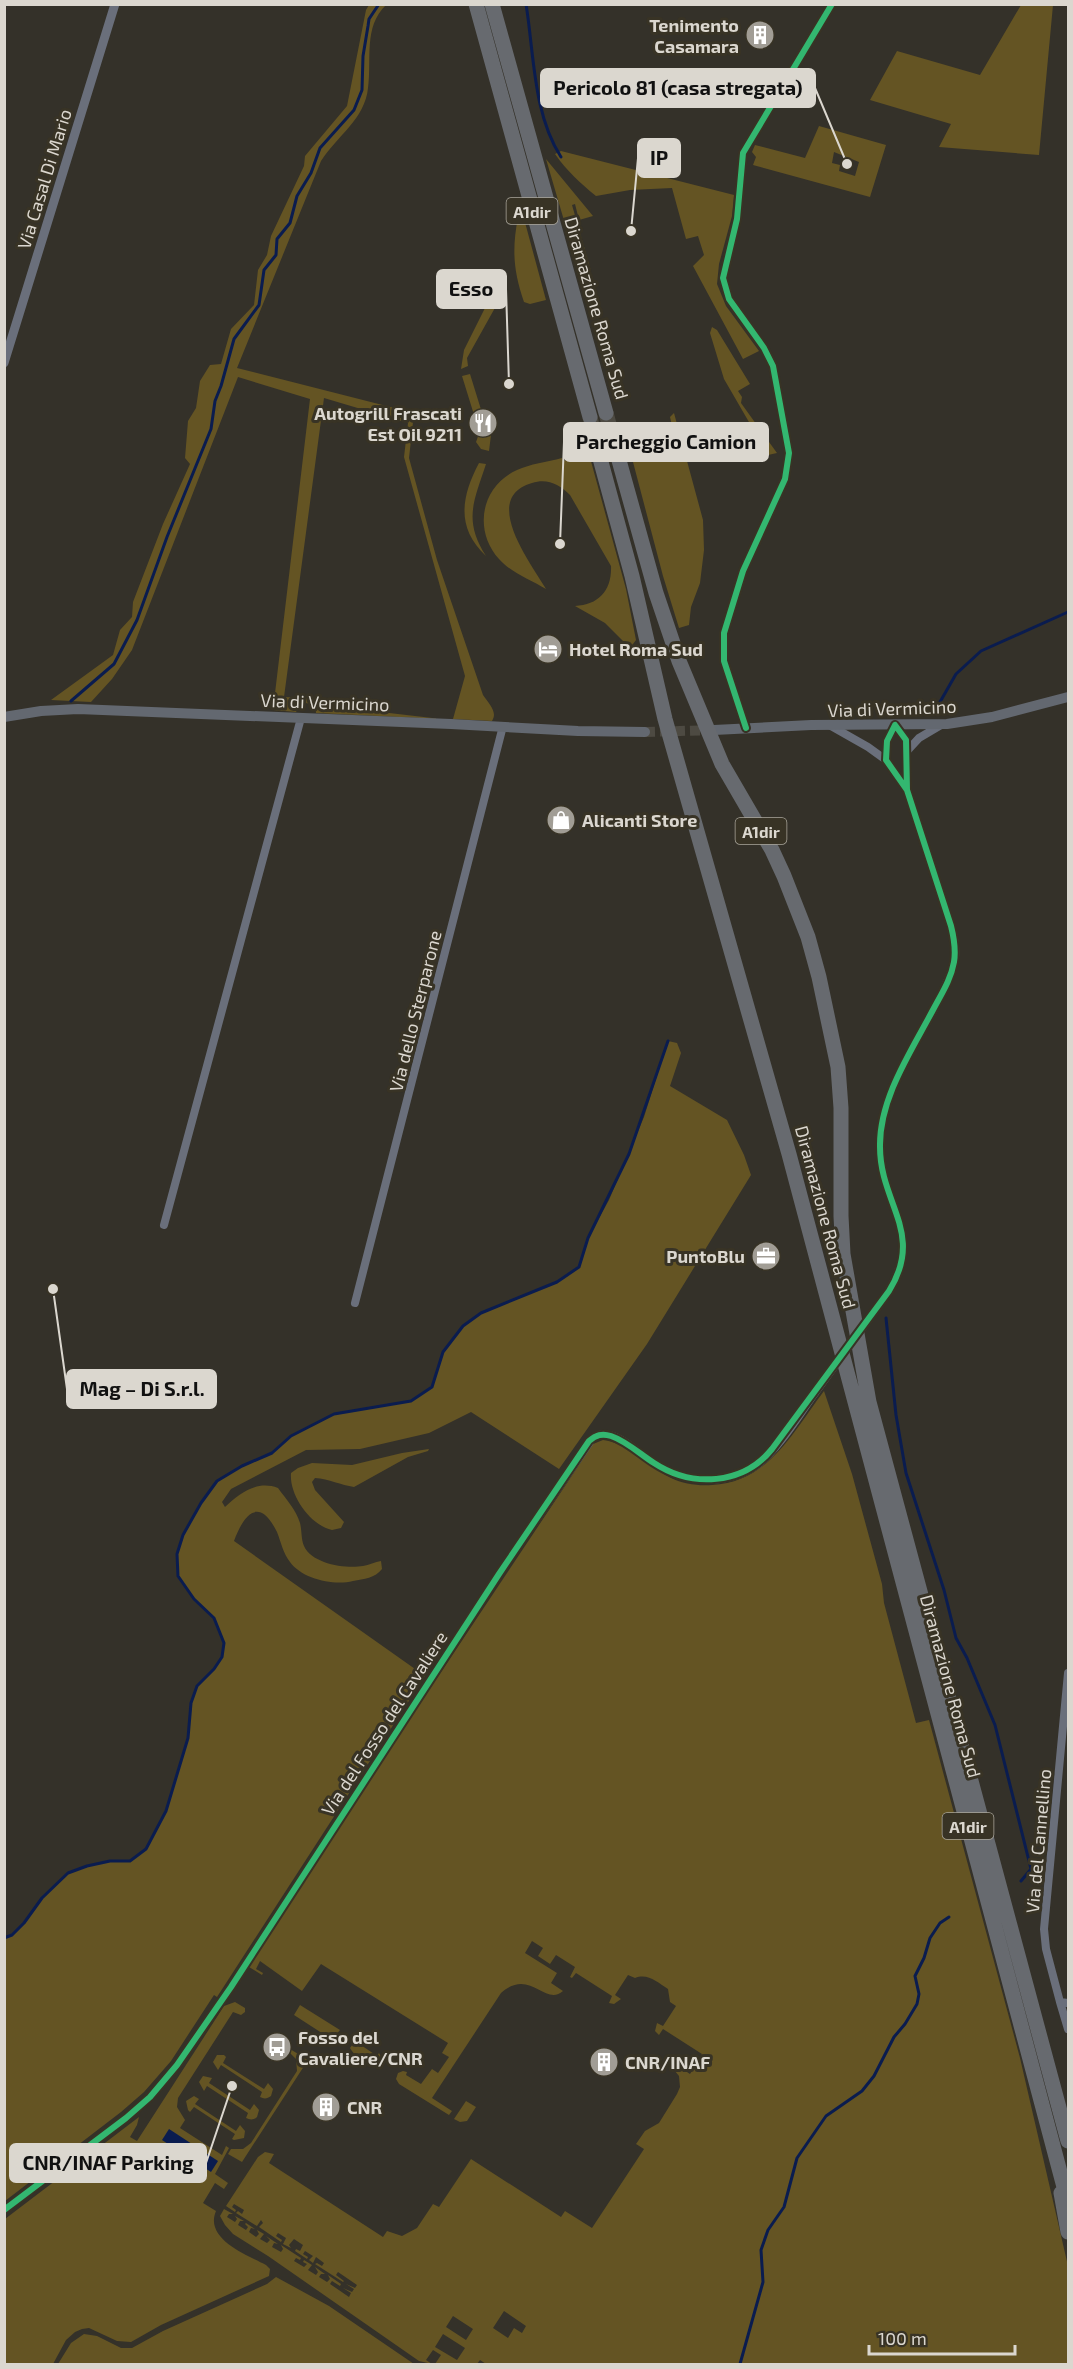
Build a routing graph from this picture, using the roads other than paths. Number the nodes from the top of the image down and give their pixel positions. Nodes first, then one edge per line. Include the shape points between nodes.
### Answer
1 (115, 4) edge
2 (476, 4) edge
3 (492, 4) edge
4 (832, 4) edge
5 (4, 363) edge
6 (606, 413) tunnel mouth
7 (590, 417) tunnel mouth
8 (615, 446) tunnel mouth
9 (598, 451) tunnel mouth
10 (1068, 697) edge
11 (4, 717) edge
12 (301, 718) junction
13 (941, 724) junction
14 (829, 725) junction
15 (895, 725) junction
16 (503, 726) junction
17 (746, 728) junction
18 (714, 730) tunnel mouth
19 (645, 732) tunnel mouth
20 (907, 751) junction
21 (886, 760) junction
22 (907, 790) junction
23 (164, 1225) dead end
24 (355, 1303) dead end
25 (1068, 1673) edge
26 (1064, 2002) edge
27 (1068, 2029) edge
28 (1044, 2111) junction
29 (1068, 2141) edge
30 (1068, 2202) edge
31 (4, 2210) edge
32 (1068, 2232) edge

1 - 5 street, Via Casal Di Mario
2 - 7 highway, Diramazione Roma Sud / A1dir
3 - 6 highway, Diramazione Roma Sud / A1dir
4 - 17 street via 744,153 737,219 723,278 729,298 772,363 789,449 785,480 742,571 724,633 724,661
8 - 29 highway, Diramazione Roma Sud / A1dir via 679,661 722,764 784,876 819,977 838,1067 843,1254 869,1402
9 - 28 highway, Diramazione Roma Sud / A1dir via 665,719 792,1166
10 - 13 main road, Via di Vermicino via 992,717
11 - 12 main road, Via di Vermicino via 78,709
12 - 16 main road, Via di Vermicino
12 - 23 street
13 - 15 main road, Via di Vermicino
13 - 20 street
14 - 15 main road, Via di Vermicino
14 - 17 main road, Via di Vermicino
14 - 21 street
15 - 20 street via 904,735
15 - 21 street via 887,741
16 - 19 main road, Via di Vermicino
16 - 24 street, Via dello Sterparone
17 - 18 main road, Via di Vermicino
20 - 22 street
21 - 22 street
22 - 31 street, Via del Fosso del Cavaliere, bridge via 951,926 955,955 946,984 892,1092 881,1127 880,1158 904,1247 900,1271 882,1301 764,1459 746,1471 728,1478 698,1479 674,1474 611,1436 597,1435 589,1441 177,2065 134,2112
25 - 26 street, Via del Cannellino via 1044,1940
26 - 27 street, Via del Cannellino
28 - 30 highway, Diramazione Roma Sud / A1dir
28 - 32 highway

